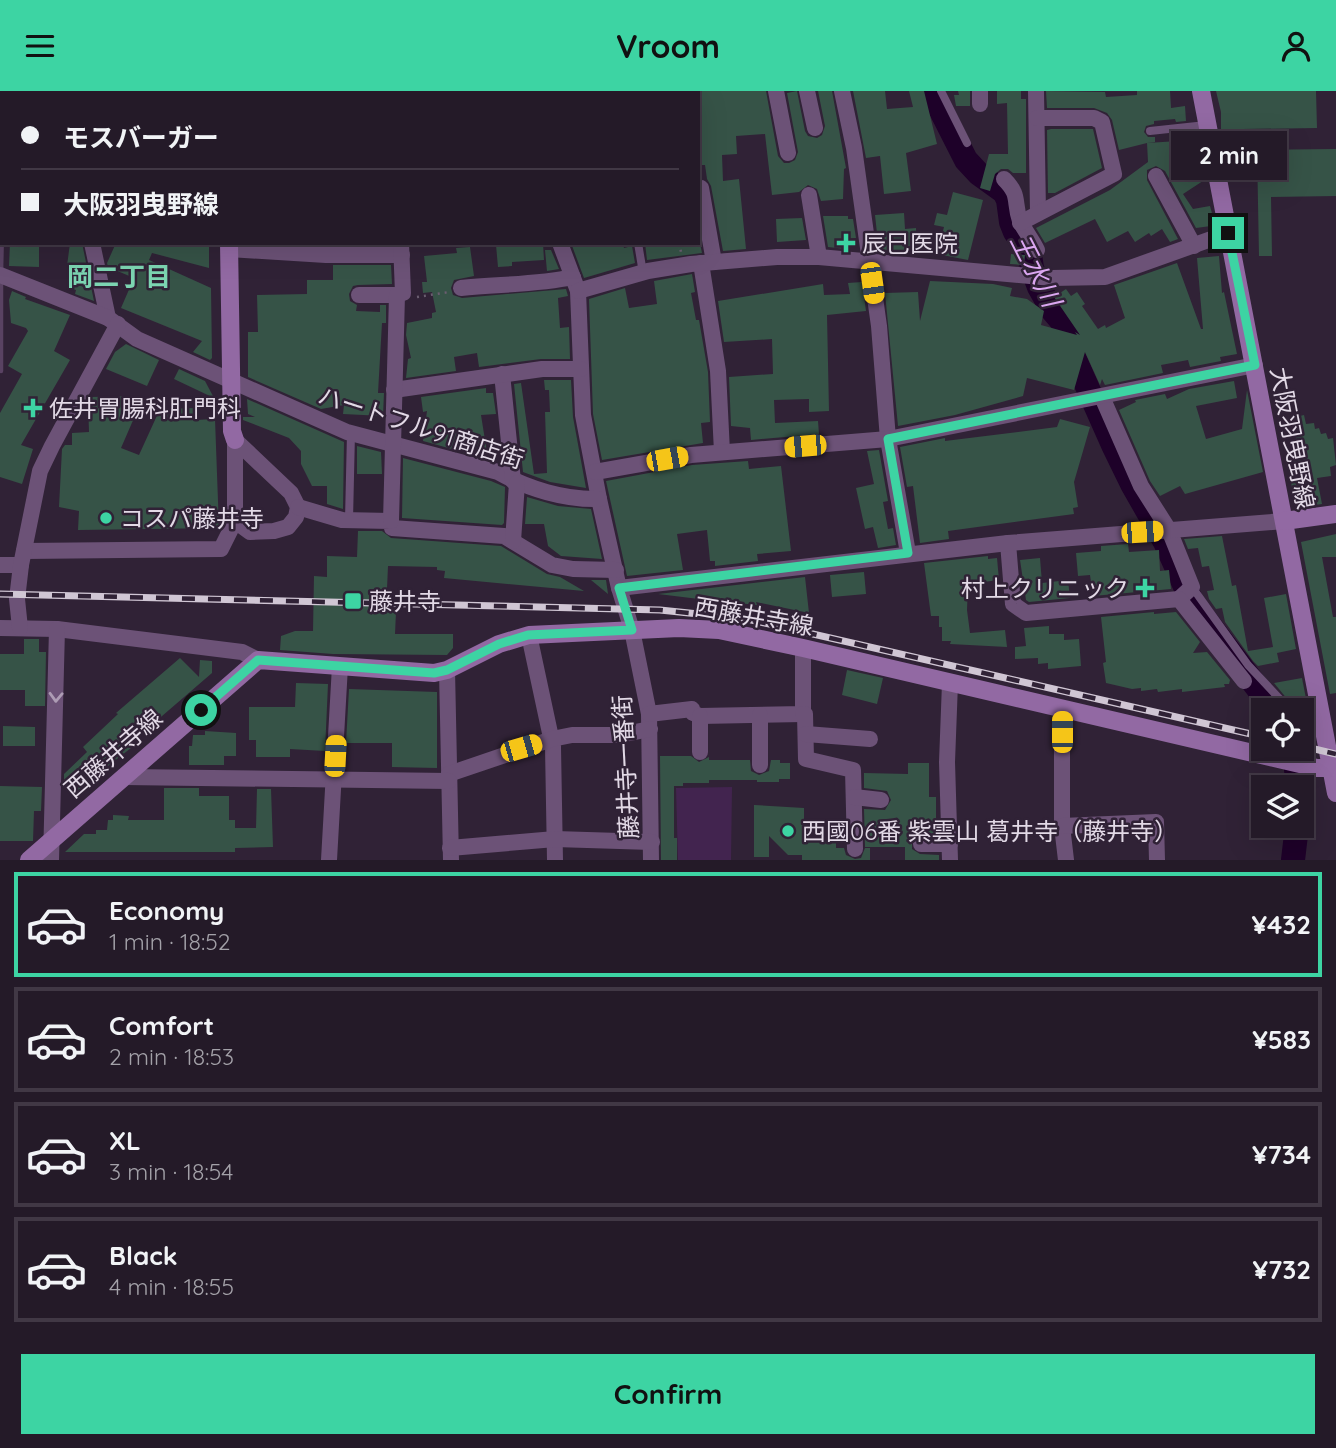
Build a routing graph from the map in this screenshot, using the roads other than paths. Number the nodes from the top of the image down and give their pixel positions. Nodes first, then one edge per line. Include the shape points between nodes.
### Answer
1 (776, 91) edge
2 (807, 91) edge
3 (842, 91) edge
4 (941, 91) edge
5 (1036, 91) edge
6 (1201, 91) edge
7 (1037, 118) junction
8 (1208, 125) junction
9 (815, 128) dead end
10 (1150, 131) dead end
11 (967, 143) dead end
12 (788, 153) dead end
13 (1156, 176) dead end
14 (1004, 179) dead end
15 (701, 188) dead end
16 (808, 195) dead end
17 (1038, 212) junction
18 (1020, 223) junction
19 (1228, 233) junction
20 (93, 245) edge
21 (561, 245) edge
22 (638, 245) edge
23 (229, 246) edge
24 (1194, 246) junction
25 (401, 249) edge
26 (1037, 250) dead end
27 (819, 257) junction
28 (869, 261) junction
29 (708, 262) junction
30 (643, 273) junction
31 (0, 275) edge
32 (576, 284) junction
33 (461, 288) road end
34 (359, 295) dead end
35 (397, 298) junction
36 (113, 321) junction
37 (1255, 365) junction
38 (581, 369) junction
39 (502, 374) junction
40 (232, 383) junction
41 (394, 390) junction
42 (1102, 397) junction
43 (351, 433) junction
44 (888, 439) junction
45 (235, 440) junction
46 (392, 442) junction
47 (722, 452) junction
48 (594, 472) junction
49 (515, 482) junction
50 (599, 499) junction
51 (298, 507) junction
52 (1336, 514) edge
53 (235, 520) junction
54 (349, 520) junction
55 (391, 521) junction
56 (1284, 521) junction
57 (1169, 530) junction
58 (513, 541) junction
59 (1008, 543) junction
60 (908, 553) junction
61 (22, 558) junction
62 (0, 565) edge
63 (618, 581) junction
64 (1192, 587) junction
65 (1179, 599) junction
66 (0, 628) edge
67 (20, 628) junction
68 (57, 629) junction
69 (632, 630) junction
70 (528, 635) junction
71 (803, 647) junction
72 (258, 660) junction
73 (340, 666) junction
74 (447, 670) junction
75 (1244, 681) dead end
76 (950, 683) junction
77 (1279, 698) edge
78 (1062, 708) junction
79 (803, 714) junction
80 (760, 715) junction
81 (700, 716) junction
82 (1314, 716) edge
83 (1321, 716) junction
84 (650, 721) junction
85 (806, 734) junction
86 (552, 739) junction
87 (870, 739) dead end
88 (700, 752) dead end
89 (760, 765) dead end
90 (1331, 768) junction
91 (124, 777) junction
92 (449, 778) junction
93 (334, 781) junction
94 (1336, 793) edge
95 (854, 797) junction
96 (881, 800) dead end
97 (1062, 826) junction
98 (52, 838) junction
99 (555, 839) junction
100 (652, 842) junction
101 (921, 844) dead end
102 (855, 849) dead end
103 (950, 852) edge
104 (450, 854) edge
105 (29, 860) edge
106 (51, 860) edge
107 (329, 860) edge
108 (555, 860) edge
109 (651, 860) edge
110 (1066, 860) edge
111 (1157, 860) edge

1 - 12 street
2 - 9 street
3 - 28 street
4 - 11 lane
5 - 7 street
6 - 8 main road, 大阪羽曳野線
7 - 17 street
7 - 17 street via 1094,118 1102,122 1114,174
8 - 10 lane
8 - 19 main road, 大阪羽曳野線
13 - 24 street
14 - 18 street via 1015,190
15 - 29 street
16 - 27 street
17 - 18 street
18 - 26 street
19 - 24 street
19 - 37 main road, 大阪羽曳野線
20 - 36 street
21 - 32 street, 藤井寺一番街
22 - 30 lane
23 - 25 street via 326,255
23 - 40 main road
24 - 28 street via 1105,277 1025,276
25 - 35 street via 403,293
27 - 28 street
27 - 29 street
28 - 44 street
29 - 30 street
29 - 47 street
30 - 32 street
31 - 36 street, ハートフル91商店街
32 - 33 street
32 - 38 street, 藤井寺一番街
34 - 35 street
35 - 41 street
36 - 40 street, ハートフル91商店街 via 137,338
36 - 61 street via 40,471
37 - 42 street
37 - 56 main road, 大阪羽曳野線
38 - 39 street
38 - 48 street, 藤井寺一番街 via 583,415
39 - 41 street
39 - 49 street
40 - 43 street, ハートフル91商店街
40 - 45 main road
41 - 46 street
42 - 44 street
42 - 57 street via 1141,486
43 - 46 street, ハートフル91商店街
43 - 54 lane
44 - 47 street
44 - 60 street
45 - 51 street via 291,493
45 - 53 street
46 - 49 street, ハートフル91商店街 via 498,472
46 - 55 street
47 - 48 street
48 - 50 street, 藤井寺一番街
49 - 50 street, ハートフル91商店街 via 579,499
49 - 58 street
50 - 63 street, 藤井寺一番街
51 - 53 street via 288,527 274,531 250,532
51 - 54 street
52 - 56 main road
53 - 61 street via 221,549
54 - 55 street
55 - 58 street via 392,528 504,536
56 - 57 street
56 - 83 main road, 大阪羽曳野線
57 - 59 street
57 - 64 street
58 - 63 street via 552,565
59 - 60 street
59 - 65 street via 1013,604 1026,613
60 - 63 street
61 - 62 street
61 - 67 street via 17,599
63 - 69 street, 藤井寺一番街
64 - 65 street
64 - 77 lane via 1248,665
65 - 75 street
66 - 67 street
67 - 68 street
68 - 72 street via 242,652
68 -> 98 street
69 - 70 main road, 西藤井寺線
69 - 71 main road, 西藤井寺線 via 719,630
69 - 84 street, 藤井寺一番街
70 - 74 main road, 西藤井寺線
70 - 86 street
71 - 76 main road, 西藤井寺線
71 - 79 street
72 - 73 main road, 西藤井寺線
72 - 91 main road, 西藤井寺線
73 - 74 main road, 西藤井寺線
73 - 93 street
74 - 92 street
76 - 78 main road, 西藤井寺線
76 - 103 street
78 - 90 main road, 西藤井寺線
78 - 97 street
79 - 80 street
79 - 85 street
80 - 81 street
80 - 89 street
81 - 84 street via 692,709
81 - 88 street
82 - 83 lane
83 - 90 main road, 大阪羽曳野線
84 - 86 street via 620,735
84 - 100 street, 藤井寺一番街
85 - 87 street
85 - 95 street via 806,759 853,770
86 - 92 street
86 - 99 street
90 - 94 main road, 大阪羽曳野線
91 - 93 street
91 - 98 main road, 西藤井寺線
92 - 93 street
92 - 104 street
93 - 107 street
95 - 96 street
95 - 102 street
97 - 110 street
97 - 111 street via 1156,822
98 - 105 main road, 西藤井寺線
98 - 106 street
99 - 100 street
99 - 104 street
99 - 108 street
100 - 109 street, 藤井寺一番街
101 - 103 street

